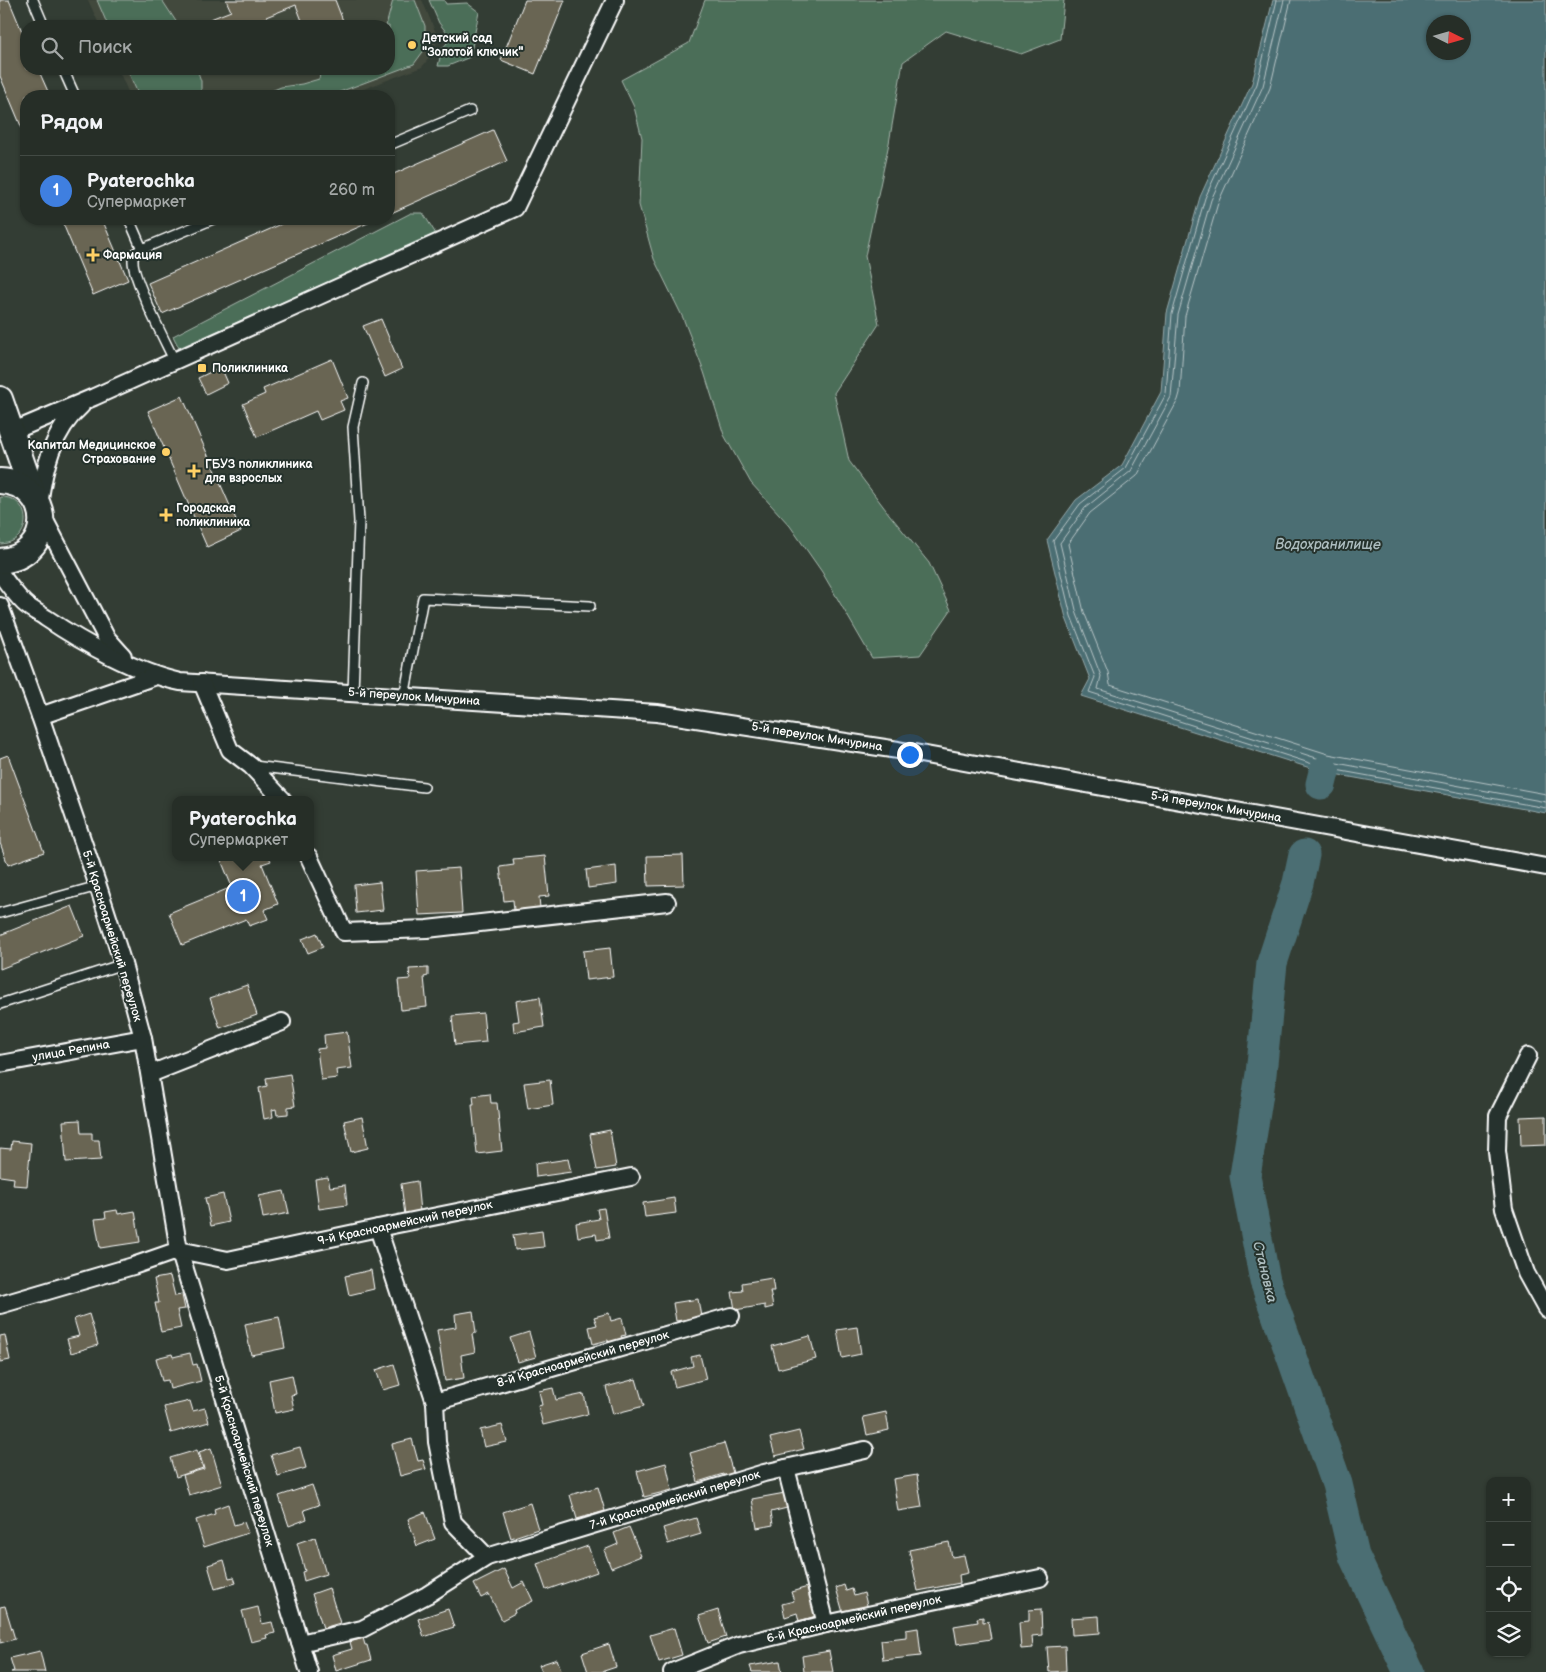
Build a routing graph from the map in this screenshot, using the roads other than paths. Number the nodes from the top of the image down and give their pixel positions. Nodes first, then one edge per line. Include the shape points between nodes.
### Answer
1 (33, 0) edge
2 (614, 0) edge
3 (41, 20) edge
4 (66, 75) edge
5 (72, 90) edge
6 (470, 112) dead end
7 (395, 143) edge
8 (132, 225) edge
9 (200, 225) edge
10 (142, 249) junction
11 (174, 360) junction
12 (363, 383) dead end
13 (94, 397) junction
14 (0, 399) edge
15 (11, 432) junction
16 (0, 481) edge
17 (38, 505) junction
18 (0, 561) edge
19 (0, 573) edge
20 (0, 606) edge
21 (590, 606) dead end
22 (148, 673) junction
23 (202, 683) junction
24 (353, 693) junction
25 (404, 697) junction
26 (40, 716) junction
27 (251, 766) junction
28 (424, 787) dead end
29 (279, 796) edge
30 (312, 861) edge
31 (1546, 867) edge
32 (98, 886) junction
33 (668, 902) dead end
34 (0, 913) edge
35 (123, 964) junction
36 (0, 1004) edge
37 (282, 1022) dead end
38 (143, 1038) junction
39 (1528, 1056) dead end
40 (0, 1064) edge
41 (150, 1074) junction
42 (631, 1178) dead end
43 (378, 1228) junction
44 (179, 1250) junction
45 (0, 1305) edge
46 (1546, 1309) edge
47 (731, 1316) dead end
48 (435, 1402) junction
49 (865, 1450) dead end
50 (786, 1468) junction
51 (487, 1557) junction
52 (1040, 1578) dead end
53 (826, 1624) junction
54 (300, 1642) junction
55 (309, 1672) edge
56 (672, 1672) edge

1 - 3 lane
2 - 11 street via 516,208
4 - 5 lane
6 - 7 lane
8 - 10 lane
9 - 10 lane
10 - 11 lane via 135,253 133,260 136,272
11 - 13 street
12 - 24 lane via 353,428 359,522
13 - 15 street
13 - 17 street via 68,418 60,431 47,463
14 - 15 street
15 - 17 street
16 - 17 street via 18,484
17 - 18 street via 41,530 32,546 18,558
17 - 22 street, 5-й переулок Мичурина via 106,637 118,652
19 - 22 street, 5-й переулок Мичурина via 24,604 86,643
20 - 26 street, 5-й Красноармейский переулок
21 - 25 lane via 424,598
22 - 23 street, 5-й переулок Мичурина via 180,682
22 - 26 street
23 - 24 street, 5-й переулок Мичурина
23 - 27 street via 230,750
24 - 25 street, 5-й переулок Мичурина
25 - 31 street, 5-й переулок Мичурина via 657,713 898,750
26 - 32 street, 5-й Красноармейский переулок
27 - 28 lane
27 - 29 street
30 - 33 street via 344,932 428,929
32 - 34 lane
32 - 35 street, 5-й Красноармейский переулок
35 - 36 lane
35 - 38 street, 5-й Красноармейский переулок
37 - 41 street
38 - 40 street, улица Репина
38 - 41 street, 5-й Красноармейский переулок
39 - 46 street via 1498,1116 1498,1151 1504,1209 1526,1273
41 - 44 street, 5-й Красноармейский переулок
42 - 43 street, 9-й Красноармейский переулок
43 - 44 street, 9-й Красноармейский переулок via 228,1260
43 - 48 street
44 - 45 street
44 - 54 street, 5-й Красноармейский переулок
47 - 48 street, 8-й Красноармейский переулок
48 - 51 street via 437,1442 453,1522
49 - 50 street, 7-й Красноармейский переулок
50 - 51 street, 7-й Красноармейский переулок
50 - 53 street
51 - 54 street, 7-й Красноармейский переулок via 427,1595 362,1629
52 - 53 street, 6-й Красноармейский переулок
53 - 56 street, 6-й Красноармейский переулок via 739,1645
54 - 55 street, 5-й Красноармейский переулок

